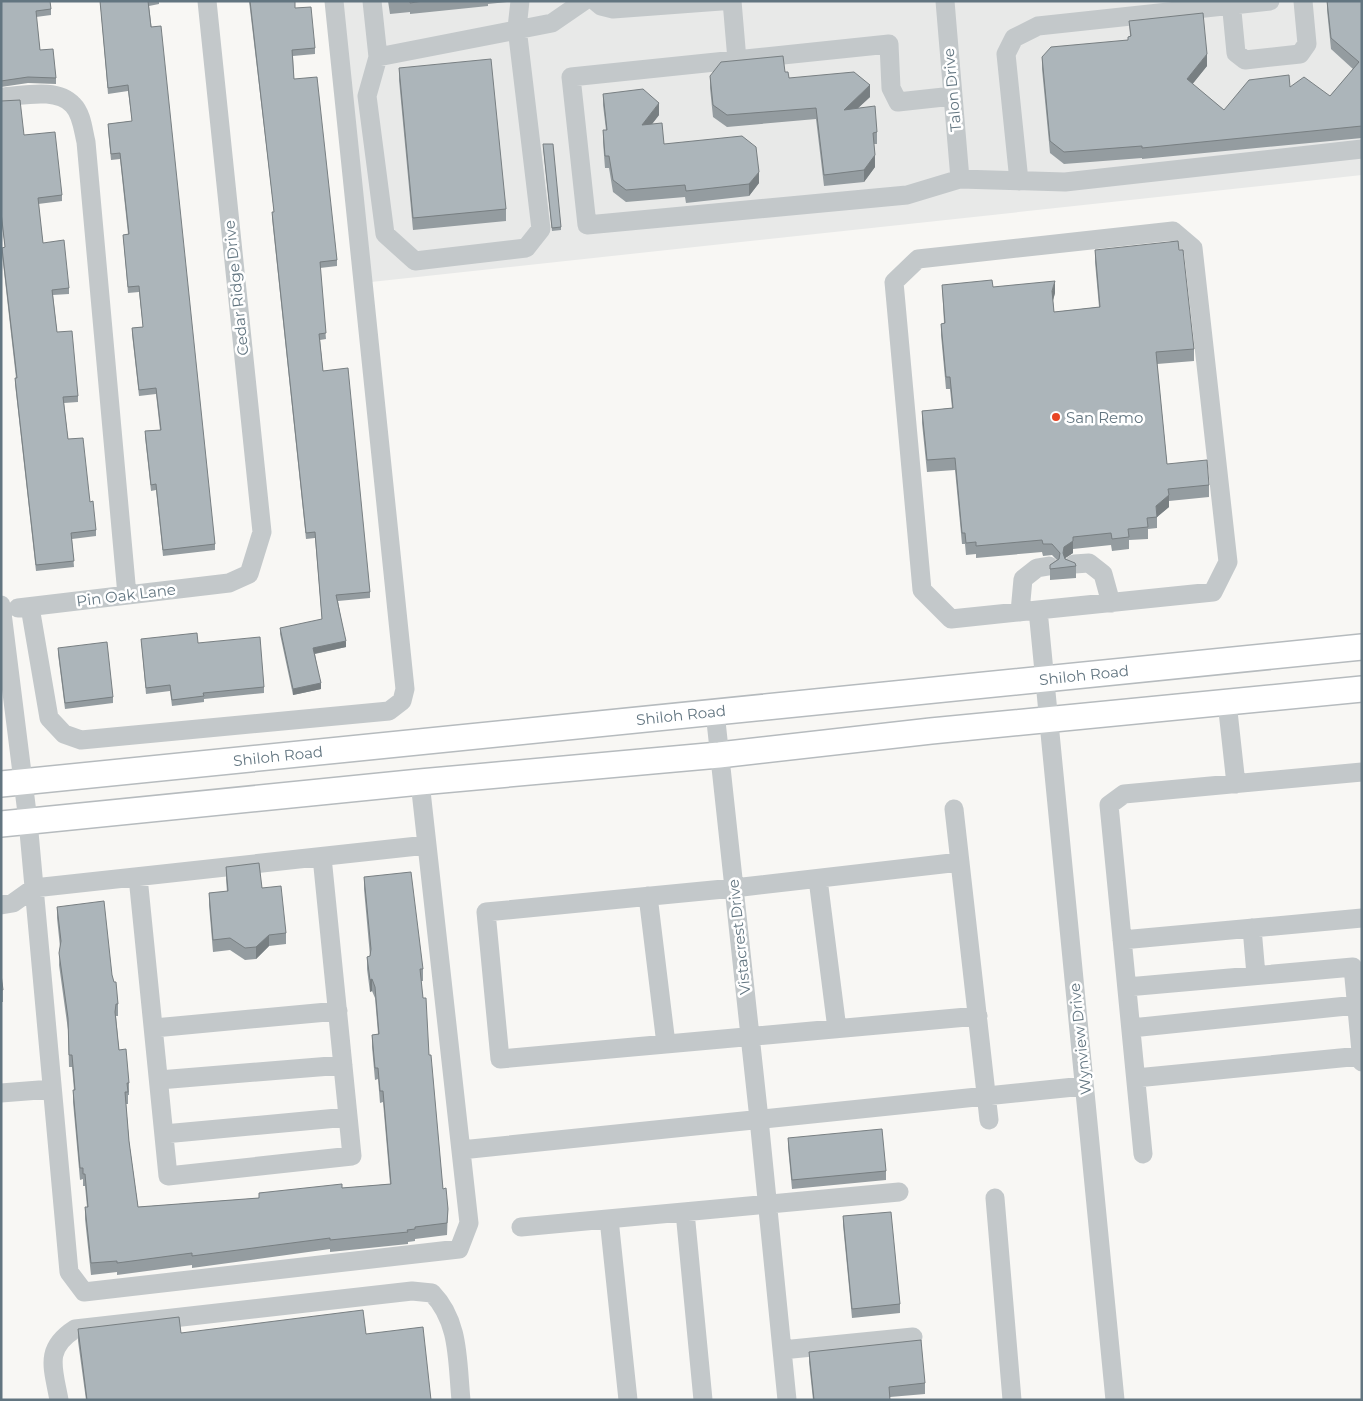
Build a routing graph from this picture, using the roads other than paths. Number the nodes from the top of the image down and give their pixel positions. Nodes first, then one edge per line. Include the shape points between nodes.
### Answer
1 (207, 1) edge
2 (334, 1) edge
3 (372, 1) edge
4 (520, 1) edge
5 (584, 1) edge
6 (595, 1) edge
7 (732, 1) edge
8 (945, 1) edge
9 (1270, 1) edge
10 (1303, 1) edge
11 (712, 2) edge
12 (1231, 3) edge
13 (517, 28) junction
14 (378, 57) junction
15 (738, 60) junction
16 (953, 96) junction
17 (1, 97) edge
18 (1362, 148) edge
19 (960, 179) junction
20 (1019, 181) junction
21 (1074, 564) edge
22 (1049, 566) edge
23 (249, 574) joint
24 (127, 595) junction
25 (1111, 602) junction
26 (1, 605) edge
27 (30, 607) junction
28 (2, 610) edge
29 (1029, 611) junction
30 (1362, 647) edge
31 (1044, 679) junction
32 (1362, 689) edge
33 (1227, 702) junction
34 (714, 712) junction
35 (1048, 719) junction
36 (416, 742) junction
37 (719, 755) junction
38 (1362, 772) edge
39 (12, 782) edge
40 (420, 782) junction
41 (1236, 784) junction
42 (954, 809) dead end
43 (28, 821) junction
44 (1, 824) edge
45 (427, 845) junction
46 (322, 857) junction
47 (960, 862) junction
48 (138, 877) junction
49 (818, 879) junction
50 (34, 888) junction
51 (734, 888) junction
52 (648, 896) junction
53 (1, 905) edge
54 (1362, 918) edge
55 (1252, 928) junction
56 (1122, 940) junction
57 (1256, 975) junction
58 (1127, 987) junction
59 (1357, 1005) junction
60 (338, 1011) junction
61 (978, 1016) junction
62 (154, 1028) junction
63 (1131, 1028) junction
64 (837, 1029) junction
65 (750, 1037) junction
66 (666, 1044) junction
67 (1361, 1059) edge
68 (343, 1065) junction
69 (1136, 1078) junction
70 (159, 1080) junction
71 (1084, 1086) junction
72 (52, 1089) junction
73 (1, 1093) edge
74 (986, 1096) junction
75 (348, 1117) junction
76 (760, 1119) junction
77 (989, 1120) dead end
78 (164, 1134) junction
79 (461, 1150) junction
80 (1143, 1154) dead end
81 (899, 1192) dead end
82 (995, 1198) dead end
83 (768, 1204) junction
84 (685, 1212) junction
85 (609, 1219) junction
86 (521, 1227) dead end
87 (913, 1337) dead end
88 (782, 1350) junction
89 (59, 1400) edge
90 (461, 1400) edge
91 (628, 1400) edge
92 (703, 1400) edge
93 (786, 1400) edge
94 (1012, 1400) edge
95 (1115, 1400) edge

1 - 23 street, Cedar Ridge Drive via 262,532
2 - 27 street via 405,689 402,700 389,711 81,740 64,734 49,718
3 - 14 street
4 - 13 street
5 - 13 street via 552,23
6 - 11 street via 613,9
7 - 15 street
8 - 16 street, Talon Drive
9 - 12 street
10 - 12 street via 1307,44 1300,54 1245,60 1236,53
12 - 20 street via 1038,26 1014,38 1006,54
13 - 14 street
13 - 14 street via 541,230 526,248 415,261 385,234 367,96
15 - 16 street via 889,44 890,88 898,102
15 - 19 street via 571,77 587,225 907,195
16 - 19 street, Talon Drive
17 - 24 street via 44,94 61,97 74,105 81,120 86,142
18 - 20 street via 1065,182
19 - 20 street
21 - 25 street via 1089,563 1103,574
22 - 29 street, Wynview Drive via 1037,568 1023,579
23 - 24 street, Pin Oak Lane via 229,583
24 - 27 street, Pin Oak Lane
25 - 29 street
25 - 29 street via 1213,592 1228,562 1193,248 1173,231 918,259 894,282 922,590 951,619
26 - 28 street
27 - 28 street, Pin Oak Lane
28 - 39 street
29 - 31 street, Wynview Drive
30 - 31 main road, Shiloh Road
31 - 34 main road, Shiloh Road
31 - 35 street, Wynview Drive
32 - 33 main road
33 - 35 main road
33 - 41 street
34 - 36 main road, Shiloh Road
34 - 37 street, Vistacrest Drive
35 - 37 main road
35 - 71 street, Wynview Drive
36 - 39 main road, Shiloh Road
36 - 40 main road
37 - 40 main road
37 - 51 street, Vistacrest Drive
38 - 41 street
39 - 43 street
40 - 43 main road
40 - 45 street
41 - 56 street via 1124,794 1109,805
42 - 47 street
43 - 44 main road
43 - 50 street
45 - 46 street
45 - 79 street
46 - 48 street
46 - 60 street
47 - 49 street
47 - 61 street
48 - 50 street
48 - 62 street
49 - 51 street
49 - 64 street
50 - 53 street via 13,903
50 - 72 street
51 - 52 street
51 - 65 street, Vistacrest Drive
52 - 66 street
52 - 66 street via 486,912 500,1059
54 - 55 street
55 - 56 street
55 - 57 street
56 - 58 street
57 - 58 street
57 - 59 street via 1353,966
58 - 63 street
59 - 63 street
59 - 67 street
60 - 62 street
60 - 68 street
61 - 64 street
61 - 74 street
62 - 70 street
63 - 69 street
64 - 65 street
65 - 66 street
65 - 76 street, Vistacrest Drive
67 - 69 street
68 - 70 street
68 - 75 street
69 - 80 street
70 - 78 street
71 - 74 street
71 - 95 street, Wynview Drive
72 - 73 street
72 - 79 street via 69,1272 84,1292 459,1249 469,1223
74 - 76 street
74 - 77 street
75 - 78 street
75 - 78 street via 352,1156 168,1176
76 - 79 street
76 - 83 street, Vistacrest Drive
81 - 83 street
82 - 94 street
83 - 84 street
83 - 88 street, Vistacrest Drive
84 - 85 street
84 - 92 street
85 - 86 street
85 - 91 street
87 - 88 street
88 - 93 street, Vistacrest Drive
89 - 90 street via 53,1350 61,1338 75,1329 412,1291 432,1293 452,1323

